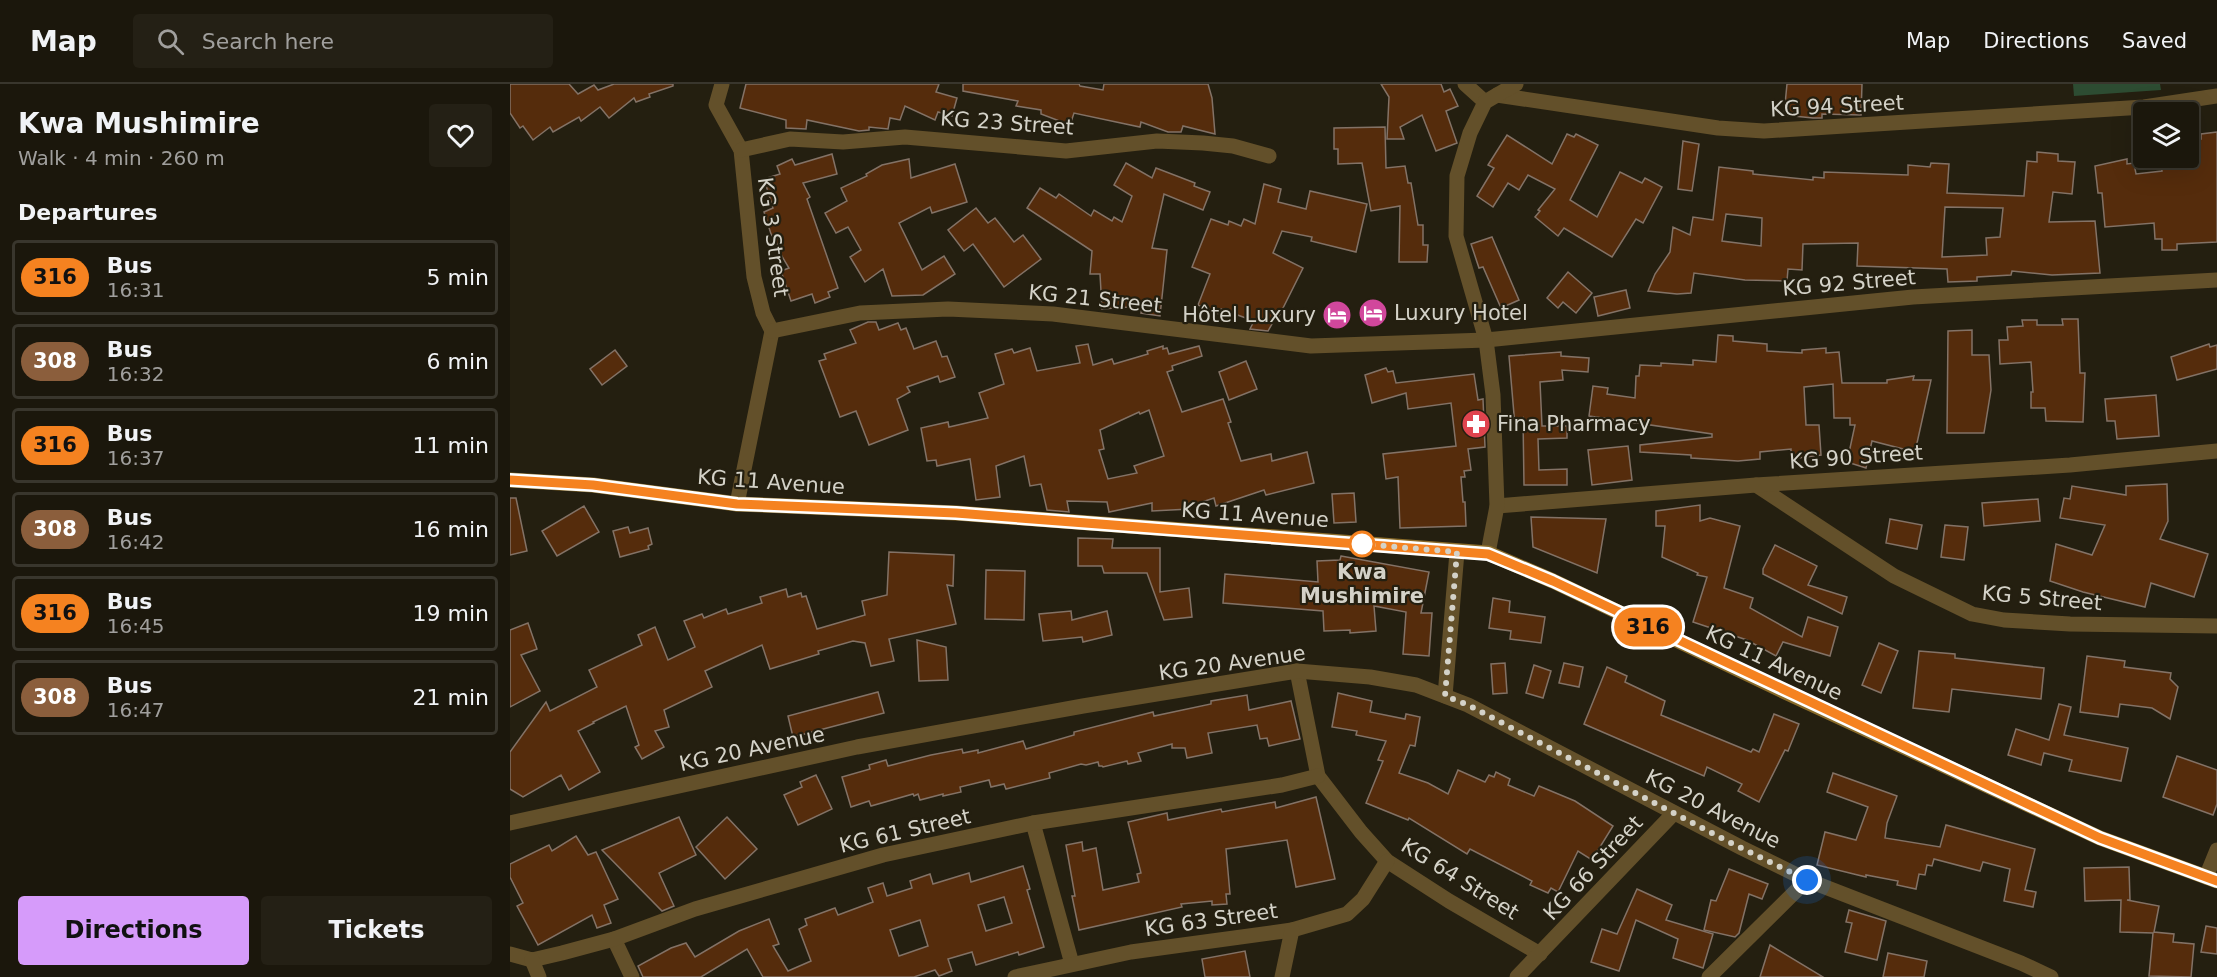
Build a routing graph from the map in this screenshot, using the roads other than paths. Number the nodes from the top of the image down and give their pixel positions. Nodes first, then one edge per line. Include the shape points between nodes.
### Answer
1 (722, 84) edge
2 (1465, 84) edge
3 (1516, 84) edge
4 (2217, 96) edge
5 (1491, 99) junction
6 (741, 150) junction
7 (1269, 156) dead end
8 (2217, 280) edge
9 (772, 331) junction
10 (1486, 340) junction
11 (2217, 451) edge
12 (510, 480) edge
13 (1756, 484) junction
14 (737, 504) junction
15 (1497, 506) junction
16 (1457, 552) junction
17 (1488, 554) junction
18 (2217, 626) edge
19 (1297, 671) junction
20 (1445, 696) junction
21 (1318, 776) junction
22 (1674, 813) junction
23 (510, 823) edge
24 (1033, 823) junction
25 (2217, 850) edge
26 (1387, 861) junction
27 (2212, 879) edge
28 (1807, 880) junction
29 (1292, 930) junction
30 (615, 939) junction
31 (510, 954) edge
32 (1540, 954) junction
33 (532, 960) junction
34 (1072, 964) junction
35 (539, 977) edge
36 (632, 977) edge
37 (1015, 977) edge
38 (1282, 977) edge
39 (1517, 977) edge
40 (1709, 977) edge
41 (2051, 977) edge

1 - 6 street, KG 3 Street via 716,105
2 - 5 street
3 - 5 street
4 - 5 street, KG 94 Street via 2132,108 1764,131
5 - 10 street via 1470,133 1457,176 1455,214 1456,236
6 - 7 street, KG 23 Street via 790,139 843,142 905,137 1066,151 1157,141 1203,143
6 - 9 street, KG 3 Street via 754,277
8 - 10 street, KG 92 Street via 1913,297
9 - 10 street, KG 21 Street via 860,313 948,309 1053,314 1311,346
9 - 14 street
10 - 15 street via 1493,394
11 - 13 street, KG 90 Street via 2070,465
12 - 14 main road, KG 11 Avenue via 593,485
13 - 15 street, KG 90 Street
13 - 18 street, KG 5 Street via 1894,576 1971,614 2070,624
14 - 16 main road, KG 11 Avenue via 956,513
15 - 17 street
16 - 17 main road, KG 11 Avenue
16 - 20 street
17 - 27 main road, KG 11 Avenue via 2100,838
19 - 20 street, KG 20 Avenue via 1370,676 1416,685
19 - 21 street, KG 64 Street
19 - 23 street, KG 20 Avenue via 857,747
20 - 22 street, KG 20 Avenue
21 - 24 street, KG 61 Street via 1282,785
21 - 26 street, KG 64 Street
22 - 28 street, KG 20 Avenue
22 - 32 street, KG 66 Street
24 - 30 street, KG 61 Street via 883,855 695,909
24 - 34 street
25 - 27 street
26 - 29 street, KG 63 Street via 1363,899 1347,914
26 - 32 street, KG 64 Street
28 - 40 street
28 - 41 street, KG 20 Avenue
29 - 34 street, KG 63 Street
29 - 38 street
30 - 33 street, KG 61 Street
30 - 36 street
31 - 33 street, KG 61 Street
32 - 39 street, KG 66 Street
33 - 35 street
34 - 37 street, KG 63 Street

